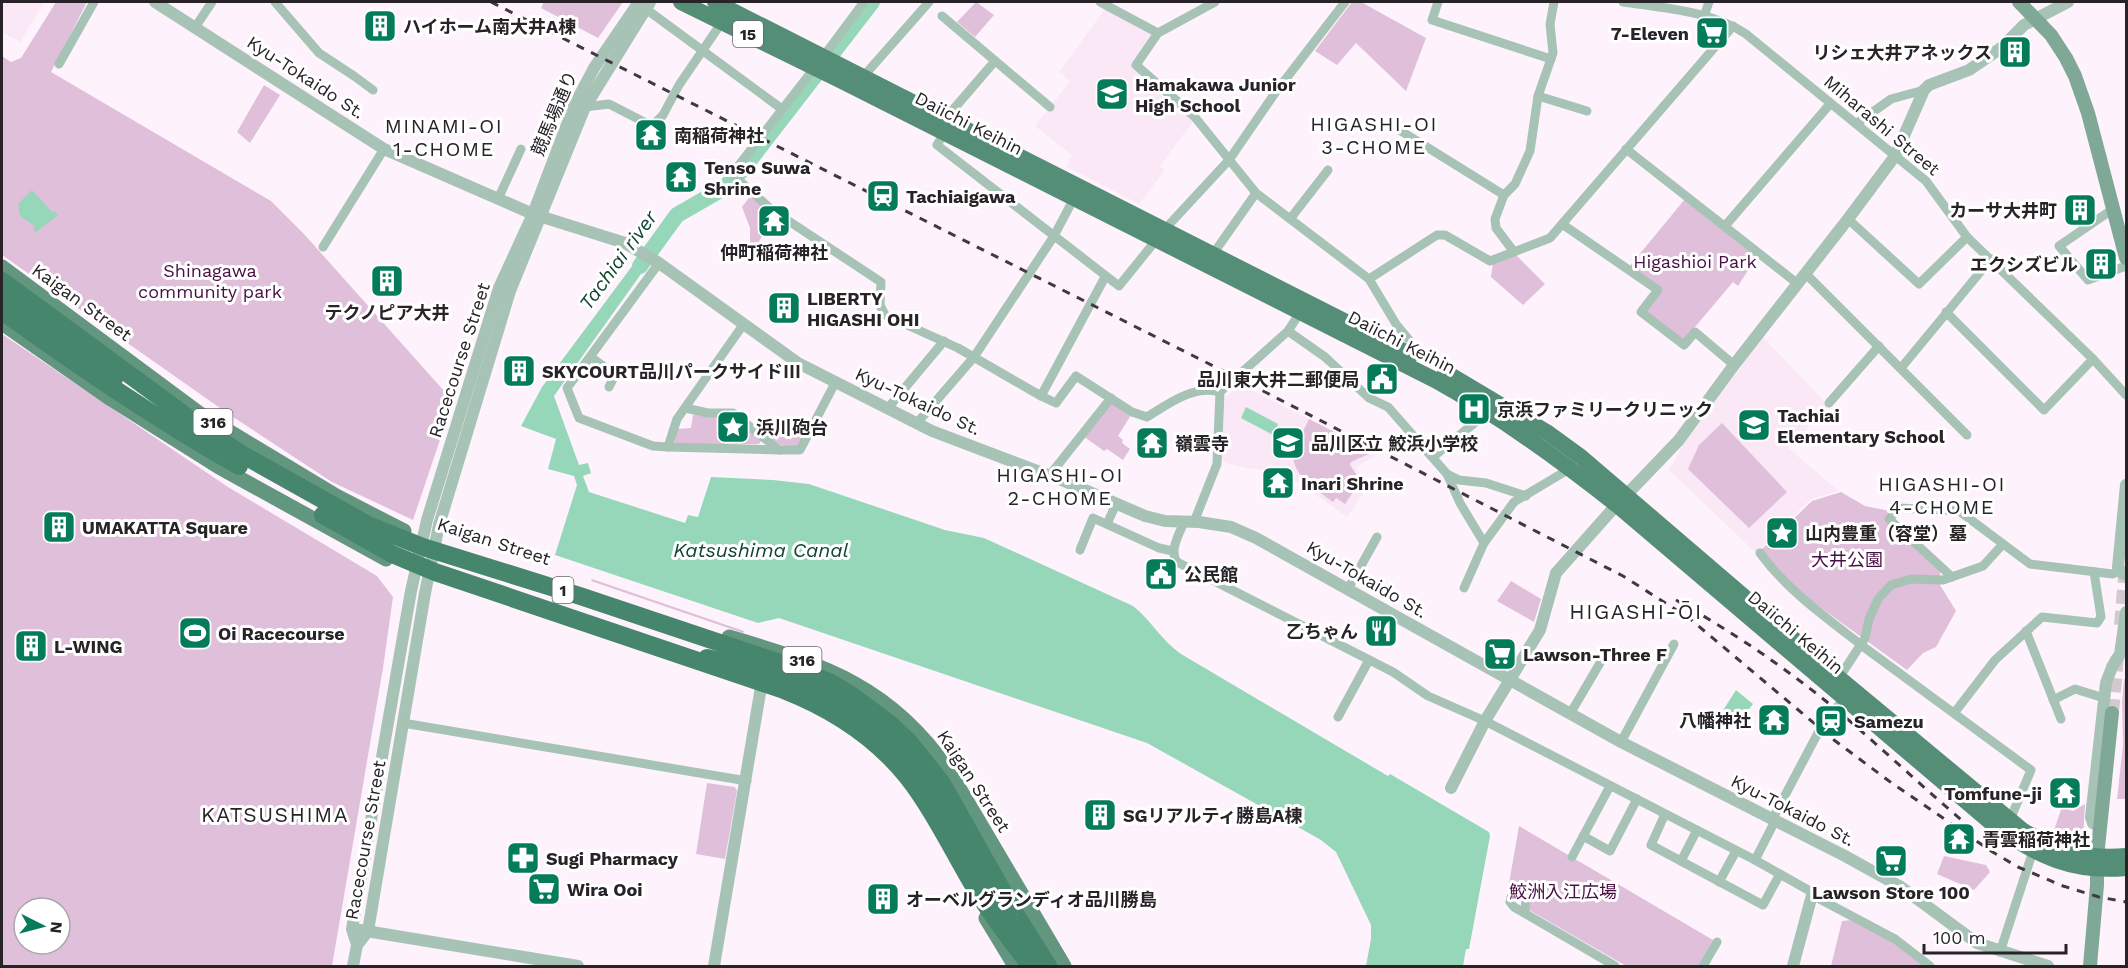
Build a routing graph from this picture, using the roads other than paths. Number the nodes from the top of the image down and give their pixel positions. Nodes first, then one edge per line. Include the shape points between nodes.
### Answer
1 (93, 2) edge
2 (155, 2) edge
3 (212, 2) edge
4 (275, 2) edge
5 (681, 2) edge
6 (864, 2) edge
7 (929, 2) edge
8 (1100, 2) edge
9 (1215, 2) edge
10 (1345, 2) edge
11 (1438, 2) edge
12 (1554, 2) edge
13 (1623, 2) edge
14 (1709, 2) edge
15 (2019, 2) edge
16 (2031, 2) edge
17 (2068, 2) edge
18 (645, 4) edge
19 (724, 8) edge
20 (942, 16) dead end
21 (1704, 16) junction
22 (2036, 17) junction
23 (196, 26) junction
24 (1733, 26) junction
25 (1158, 33) junction
26 (703, 51) junction
27 (1551, 59) junction
28 (995, 61) junction
29 (59, 64) dead end
30 (824, 65) junction
31 (862, 78) junction
32 (373, 90) dead end
33 (1924, 90) junction
34 (1538, 96) junction
35 (1830, 104) junction
36 (585, 107) junction
37 (1050, 107) dead end
38 (782, 109) junction
39 (1587, 111) dead end
40 (1856, 124) junction
41 (944, 126) junction
42 (1401, 131) dead end
43 (384, 149) junction
44 (521, 149) dead end
45 (1626, 149) junction
46 (1895, 156) junction
47 (1229, 160) junction
48 (1328, 170) dead end
49 (1256, 193) junction
50 (1504, 195) junction
51 (1074, 198) junction
52 (498, 199) junction
53 (2113, 209) junction
54 (537, 216) junction
55 (1290, 219) junction
56 (1848, 219) junction
57 (1562, 224) junction
58 (1725, 226) junction
59 (1161, 234) junction
60 (1054, 236) junction
61 (1967, 237) junction
62 (323, 247) dead end
63 (1514, 252) junction
64 (1213, 254) junction
65 (2127, 258) edge
66 (1991, 259) junction
67 (657, 262) junction
68 (2127, 266) edge
69 (2, 267) edge
70 (1105, 276) junction
71 (1369, 279) junction
72 (1802, 279) junction
73 (2, 281) edge
74 (2, 297) edge
75 (1303, 307) junction
76 (2, 311) edge
77 (1946, 312) junction
78 (2, 323) edge
79 (743, 325) junction
80 (1288, 331) junction
81 (944, 341) junction
82 (1879, 345) junction
83 (1411, 355) junction
84 (591, 357) junction
85 (974, 357) junction
86 (2093, 359) junction
87 (1734, 365) junction
88 (1901, 368) junction
89 (835, 382) junction
90 (609, 387) dead end
91 (1220, 392) junction
92 (2127, 395) edge
93 (1041, 396) junction
94 (1111, 398) junction
95 (1828, 403) dead end
96 (685, 408) junction
97 (888, 408) junction
98 (1490, 411) junction
99 (917, 423) junction
100 (1967, 435) dead end
101 (668, 447) junction
102 (779, 450) junction
103 (1433, 457) junction
104 (238, 465) junction
105 (1571, 468) junction
106 (1447, 474) junction
107 (1049, 476) junction
108 (2127, 485) edge
109 (1526, 496) junction
110 (1622, 500) junction
111 (1116, 504) junction
112 (1189, 522) junction
113 (1107, 524) junction
114 (368, 525) junction
115 (1377, 537) dead end
116 (428, 540) junction
117 (1484, 543) junction
118 (2003, 544) junction
119 (1080, 550) dead end
120 (1173, 551) junction
121 (1760, 553) dead end
122 (2094, 572) junction
123 (2123, 573) edge
124 (422, 574) junction
125 (1952, 576) junction
126 (1464, 588) dead end
127 (1348, 589) junction
128 (2127, 612) edge
129 (2026, 632) junction
130 (1674, 644) dead end
131 (1860, 645) junction
132 (676, 652) junction
133 (778, 659) junction
134 (1369, 660) junction
135 (1600, 663) dead end
136 (1839, 678) junction
137 (1509, 681) junction
138 (761, 687) junction
139 (1844, 698) junction
140 (2104, 698) junction
141 (2054, 700) junction
142 (1955, 712) junction
143 (2112, 713) tunnel mouth
144 (1570, 714) junction
145 (1338, 717) dead end
146 (2061, 719) dead end
147 (1485, 721) junction
148 (403, 723) junction
149 (1621, 742) junction
150 (747, 781) junction
151 (1610, 786) junction
152 (1451, 788) dead end
153 (1637, 799) junction
154 (1665, 814) junction
155 (2008, 819) junction
156 (1774, 820) junction
157 (2100, 827) junction
158 (1696, 830) junction
159 (1583, 836) junction
160 (1736, 851) junction
161 (2033, 851) junction
162 (2127, 856) edge
163 (1572, 858) dead end
164 (1755, 860) junction
165 (1681, 861) junction
166 (2097, 863) junction
167 (2127, 868) edge
168 (1780, 874) junction
169 (1719, 882) junction
170 (1812, 895) junction
171 (1525, 912) dead end
172 (352, 929) junction
173 (368, 931) junction
174 (1049, 941) junction
175 (1717, 942) dead end
176 (357, 945) junction
177 (2000, 952) junction
178 (353, 966) edge
179 (578, 966) edge
180 (714, 966) edge
181 (1015, 966) edge
182 (1032, 966) edge
183 (1048, 966) edge
184 (1056, 966) edge
185 (1064, 966) edge
186 (1615, 966) edge
187 (1703, 966) edge
188 (1793, 966) edge
189 (1930, 966) edge
190 (2048, 966) edge
191 (2090, 966) edge

1 - 29 street
2 - 23 street, Kyu-Tokaido St.
3 - 23 street
4 - 32 street via 319,53
5 - 19 highway, Daiichi Keihin / 15
6 - 30 street
7 - 31 street
8 - 25 street
9 - 25 street
10 - 47 street
11 - 27 street via 1432,20
12 - 27 street
13 - 21 street, Miharashi Street
14 - 21 street
15 - 22 main road
16 - 22 main road
17 - 22 street
18 - 26 street
18 - 36 street, 競馬場通り
18 - 54 street, 競馬場通り via 580,92
19 - 26 street
19 - 30 highway, Daiichi Keihin / 15
20 - 28 street
21 - 24 street, Miharashi Street
22 - 33 street via 1969,70
22 - 53 main road via 2058,44 2075,76
23 - 43 street, Kyu-Tokaido St.
24 - 35 street, Miharashi Street
24 - 45 street
25 - 47 street via 1136,65 1194,116
26 - 36 street via 652,126 609,104
26 - 38 street
27 - 34 street
28 - 37 street
28 - 41 street
30 - 31 highway, Daiichi Keihin / 15
30 - 38 street
30 - 41 highway, Daiichi Keihin / 15
31 - 41 highway, Daiichi Keihin / 15
33 - 40 street via 1891,99
33 - 46 street
34 - 39 street
34 - 50 street via 1530,151 1515,184
35 - 40 street, Miharashi Street
35 - 58 street
36 - 54 street, 競馬場通り
38 - 81 street via 732,174 772,210 881,282 880,305 885,315
40 - 46 street, Miharashi Street
41 - 51 highway, Daiichi Keihin / 15
41 - 59 highway, Daiichi Keihin / 15
41 - 60 street via 937,145
42 - 50 street
43 - 52 street, Kyu-Tokaido St.
43 - 62 street
44 - 52 street
45 - 57 street
45 - 58 street
46 - 56 street
46 - 61 street, Miharashi Street via 1926,181
47 - 49 street
47 - 59 street
48 - 55 street
49 - 55 street
49 - 64 street
50 - 63 street via 1495,219 1496,228
51 - 59 highway, Daiichi Keihin / 15
51 - 60 street
52 - 54 street, Kyu-Tokaido St.
53 - 65 main road
53 - 68 street via 2060,246 2088,280
54 - 67 street, Kyu-Tokaido St. via 625,243
54 - 116 street, Racecourse Street
55 - 71 street
56 - 61 street via 1918,284
56 - 72 street
57 - 63 street via 1550,238
57 - 87 street via 1658,290 1641,312 1684,345 1695,332
58 - 72 street
59 - 64 highway, Daiichi Keihin / 15
59 - 70 street via 1119,286
59 - 75 highway, Daiichi Keihin / 15
60 - 70 street
60 - 85 street
61 - 66 street, Miharashi Street
63 - 71 street via 1490,261 1444,235 1437,235
64 - 75 highway, Daiichi Keihin / 15
66 - 77 street
66 - 86 street, Miharashi Street
67 - 79 street, Kyu-Tokaido St.
67 - 84 street
69 - 116 main road, Kaigan Street / 316 via 200,414 336,496
70 - 93 street
71 - 83 street via 1410,341
72 - 82 street
72 - 87 street
73 - 114 highway, 1, bridge via 206,431
74 - 104 highway, bridge
75 - 80 street
75 - 83 highway, Daiichi Keihin / 15
75 - 98 highway, Daiichi Keihin / 15
76 - 104 highway, 1, bridge via 117,392
77 - 86 street via 2044,410
77 - 88 street
78 - 124 main road, 316 via 111,399 230,474 364,549
79 - 89 street, Kyu-Tokaido St. via 798,363
79 - 96 street
80 - 91 street
80 - 103 street via 1325,357 1369,398 1388,407
81 - 85 street
81 - 97 street
82 - 88 street
82 - 95 street
83 - 110 highway, Daiichi Keihin / 15 via 1548,433 1581,457
84 - 90 street via 615,375
84 - 101 street via 567,388 579,418 653,446
85 - 93 street
85 - 99 street
86 - 92 street, Miharashi Street
87 - 110 street via 1679,440
88 - 100 street
89 - 97 street, Kyu-Tokaido St.
89 - 102 street via 800,450
91 - 94 street via 1212,389 1192,393 1147,417
91 - 112 street via 1217,464
93 - 94 street via 1056,403 1076,376
94 - 107 street
96 - 101 street
96 - 102 street via 733,413
97 - 99 street, Kyu-Tokaido St.
98 - 103 street
98 - 105 highway, Daiichi Keihin / 15
99 - 107 street, Kyu-Tokaido St.
101 - 102 street
103 - 106 street
104 - 132 highway, 1, bridge via 407,561
105 - 109 street
105 - 110 highway, Daiichi Keihin / 15
106 - 109 street
106 - 117 street
107 - 111 street, Kyu-Tokaido St.
108 - 123 street
109 - 117 street via 1514,502
110 - 136 highway, Daiichi Keihin / 15
110 - 137 street via 1556,573 1540,630
110 - 139 highway, Daiichi Keihin / 15
111 - 112 street, Kyu-Tokaido St. via 1145,516
111 - 113 street
112 - 120 street
112 - 127 street, Kyu-Tokaido St. via 1231,527
113 - 119 street via 1093,518
113 - 120 street
114 - 133 highway, bridge via 437,560 484,576 714,651
114 - 183 highway, 1, bridge via 423,547 795,668 851,695 890,724 930,767
115 - 127 street
116 - 124 street, Racecourse Street
116 - 133 main road, Kaigan Street / 316
117 - 126 street
118 - 122 street via 2030,564
118 - 125 street via 1983,566
118 - 125 street via 1959,511 1899,508 1889,519
120 - 134 street via 1178,562
121 - 131 street via 1797,595
122 - 123 street
122 - 129 street via 2101,617 2097,623 2042,617
124 - 138 main road, 316
124 - 148 street, Racecourse Street
124 - 172 street, Racecourse Street
125 - 131 street via 1943,580 1911,579 1891,585 1878,598
127 - 137 street, Kyu-Tokaido St.
128 - 140 street via 2120,654 2107,678
129 - 141 street
129 - 142 street via 1995,660
130 - 149 street
131 - 136 street
131 - 142 street
132 - 182 highway, 1, bridge via 804,698 872,741 921,795 990,911
132 - 182 highway, bridge via 739,664 808,687 859,715 887,737 932,789
133 - 174 main road, Kaigan Street / 316 via 844,677 902,716 935,750
134 - 145 street
134 - 147 street via 1428,696
135 - 144 street
136 - 155 highway, Daiichi Keihin / 15
137 - 144 street, Kyu-Tokaido St.
137 - 147 street
138 - 150 street
138 - 181 main road, 316 via 831,717 874,751 902,781
139 - 156 street via 1819,731
139 - 161 highway, Daiichi Keihin / 15 via 1995,826
140 - 141 street via 2075,689
140 - 157 street via 2091,816
141 - 146 street
142 - 155 street via 2031,770
143 - 157 main road
144 - 149 street, Kyu-Tokaido St.
147 - 151 street
147 - 152 street
148 - 150 street
148 - 173 street, Racecourse Street
149 - 156 street, Kyu-Tokaido St.
150 - 180 street
151 - 153 street
151 - 159 street
153 - 154 street
153 - 159 street via 1610,851
154 - 158 street
154 - 165 street via 1650,845
155 - 166 highway, Daiichi Keihin / 15 via 2051,846
156 - 164 street
156 - 177 street, Kyu-Tokaido St. via 1900,887 1977,943
157 - 166 main road
158 - 160 street
158 - 165 street
159 - 163 street
160 - 164 street
160 - 169 street
161 - 166 highway, Daiichi Keihin / 15 via 2062,863
161 - 177 street
162 - 166 highway, Daiichi Keihin / 15
164 - 168 street
165 - 169 street
166 - 167 highway, Daiichi Keihin / 15
166 - 191 main road
168 - 169 street via 1763,905
168 - 170 street
170 - 188 street
170 - 189 street via 1895,939
171 - 186 street
172 - 173 street
172 - 176 street, Racecourse Street
173 - 176 street, Racecourse Street
173 - 179 street
174 - 184 main road
174 - 185 main road, 316
175 - 187 street
176 - 178 street
177 - 190 street, Kyu-Tokaido St.

